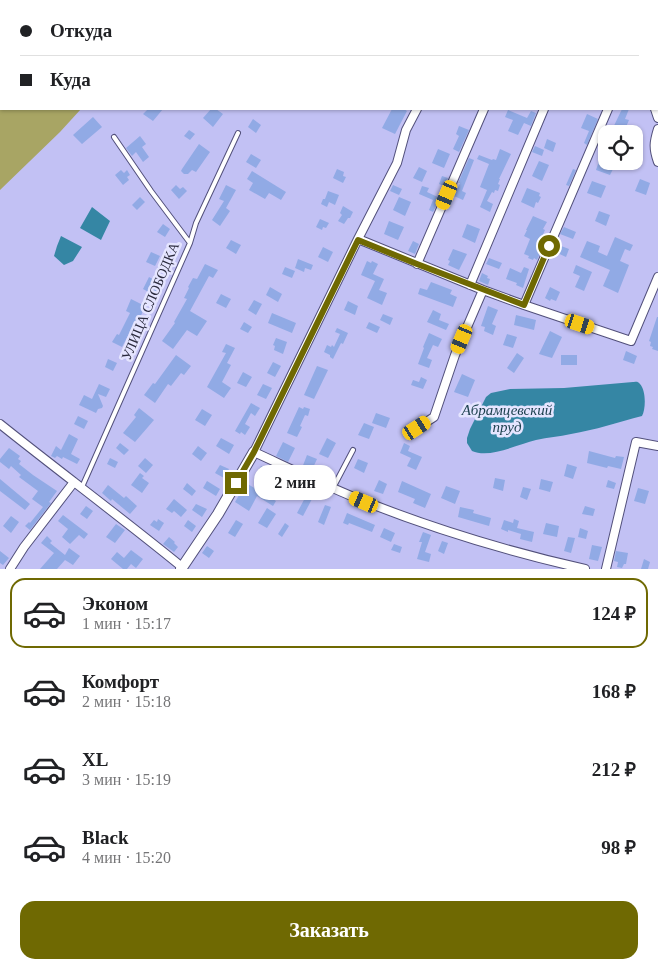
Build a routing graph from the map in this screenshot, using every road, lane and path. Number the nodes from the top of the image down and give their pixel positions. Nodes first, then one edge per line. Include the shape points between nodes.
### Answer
1 (416, 110) edge
2 (484, 110) edge
3 (544, 110) edge
4 (608, 110) edge
5 (658, 129) edge
6 (238, 133) dead end
7 (114, 137) dead end
8 (658, 162) edge
9 (358, 240) junction
10 (190, 243) junction
11 (417, 264) junction
12 (658, 277) edge
13 (470, 285) junction
14 (483, 290) junction
15 (524, 305) junction
16 (3, 426) edge
17 (417, 428) dead end
18 (0, 435) edge
19 (658, 446) edge
20 (353, 450) dead end
21 (254, 452) junction
22 (74, 482) junction
23 (81, 488) junction
24 (333, 488) junction
25 (182, 568) edge
26 (10, 569) edge
27 (585, 569) edge
28 (606, 569) edge

1 - 9 street via 406,130 397,163
2 - 11 street
3 - 13 street
4 - 15 street
5 - 8 street via 654,140
6 - 10 lane
7 - 10 lane, УЛИЦА СЛОБОДКА
9 - 11 street
9 - 21 street
10 - 23 lane, УЛИЦА СЛОБОДКА
11 - 13 street
12 - 15 street via 631,341
13 - 14 street
14 - 15 street
14 - 17 street via 455,355 434,417
16 - 18 street
16 - 22 street
19 - 28 street via 636,442
20 - 24 lane
21 - 24 street
21 - 25 street
22 - 23 street
22 - 26 street
23 - 25 street
24 - 27 street via 422,523

